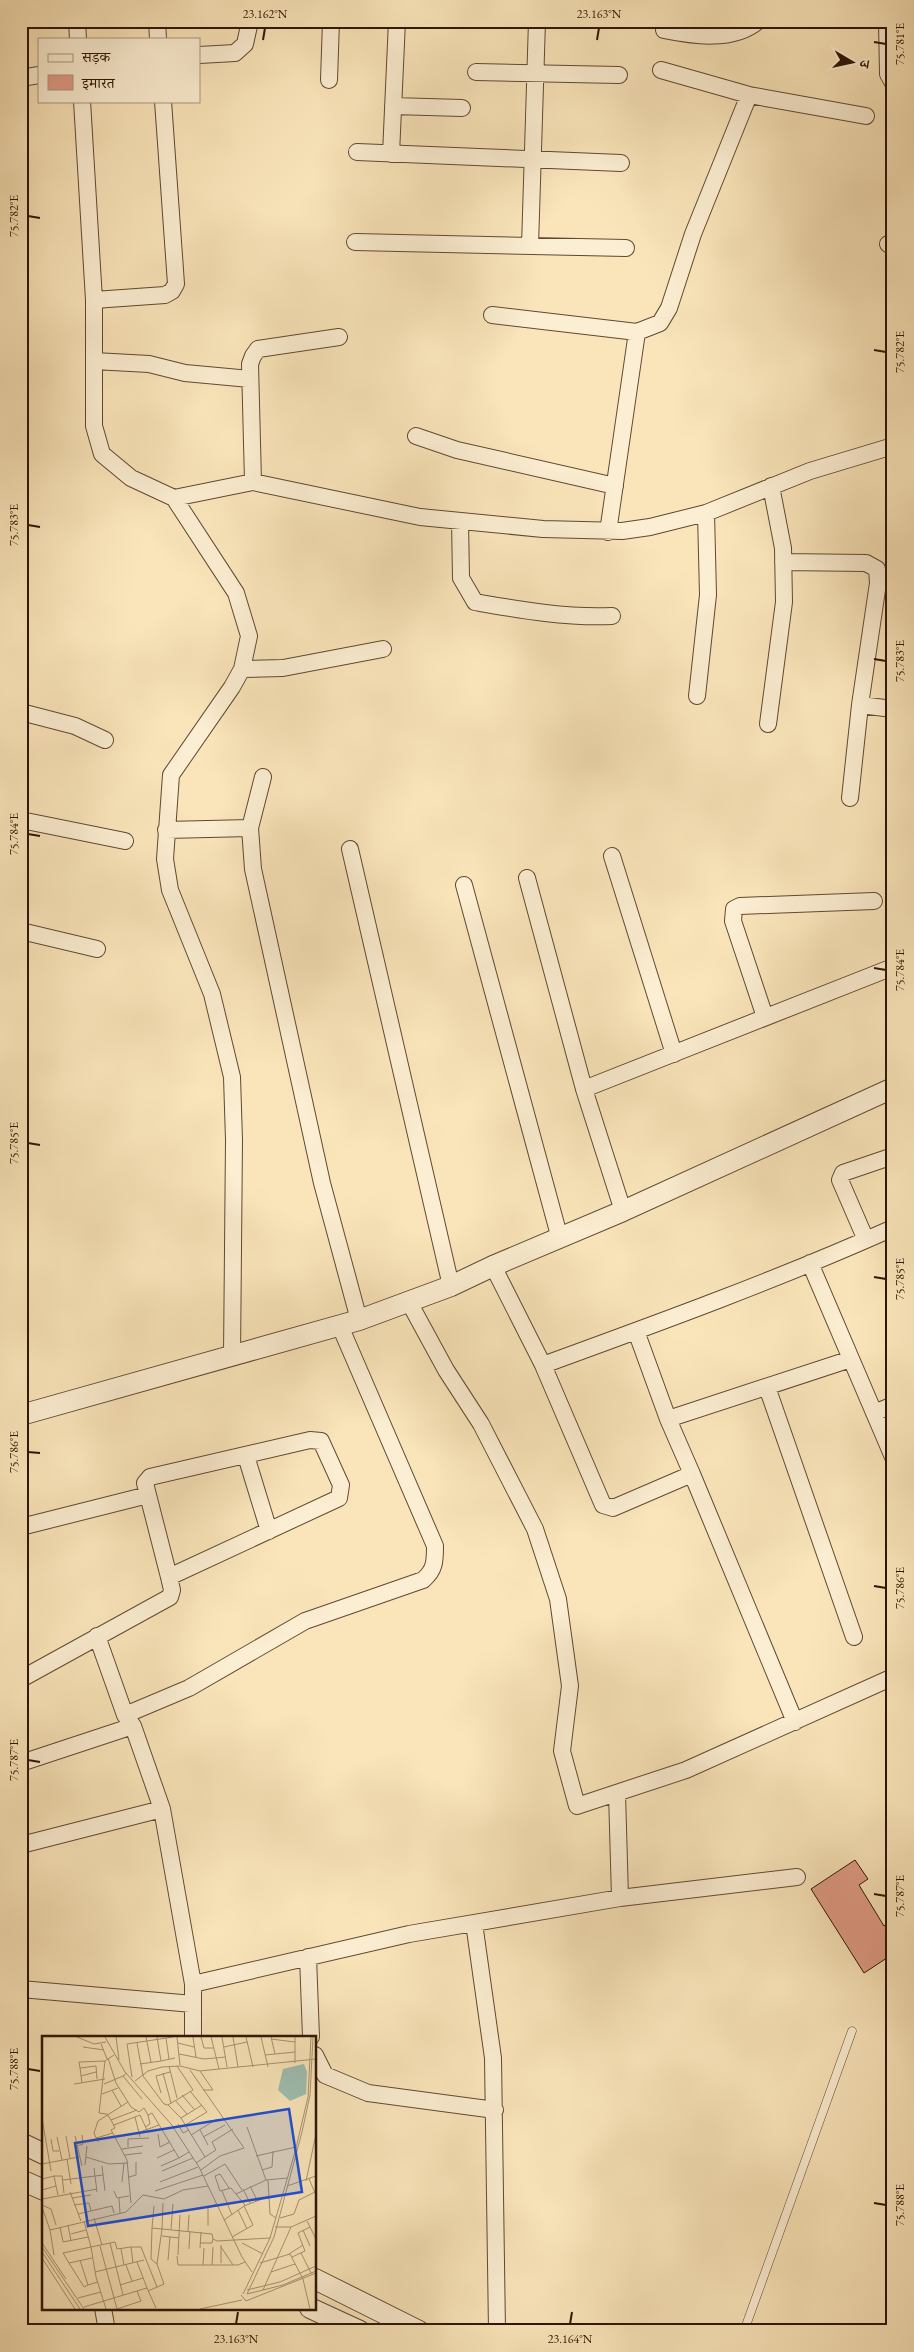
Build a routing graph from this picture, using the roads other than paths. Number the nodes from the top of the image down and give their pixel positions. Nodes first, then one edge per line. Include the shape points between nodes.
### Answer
1 (77, 21) edge
2 (157, 21) edge
3 (250, 21) edge
4 (331, 21) edge
5 (397, 21) edge
6 (538, 21) edge
7 (758, 21) edge
8 (887, 21) edge
9 (664, 30) dead end
10 (78, 38) edge
11 (158, 38) edge
12 (200, 55) edge
13 (661, 70) dead end
14 (476, 72) dead end
15 (536, 74) junction
16 (38, 75) edge
17 (619, 75) dead end
18 (21, 78) edge
19 (328, 80) dead end
20 (893, 83) edge
21 (749, 95) junction
22 (82, 102) edge
23 (163, 102) edge
24 (393, 106) junction
25 (462, 108) dead end
26 (866, 116) dead end
27 (358, 152) dead end
28 (391, 154) junction
29 (534, 161) junction
30 (621, 163) dead end
31 (355, 242) dead end
32 (530, 246) junction
33 (626, 248) dead end
34 (94, 300) junction
35 (492, 315) dead end
36 (637, 332) junction
37 (339, 337) dead end
38 (94, 360) junction
39 (250, 379) junction
40 (416, 436) dead end
41 (893, 446) edge
42 (253, 482) junction
43 (615, 486) junction
44 (771, 486) junction
45 (174, 498) junction
46 (706, 513) junction
47 (460, 521) junction
48 (615, 531) junction
49 (783, 562) junction
50 (612, 616) dead end
51 (383, 649) dead end
52 (242, 669) junction
53 (698, 696) dead end
54 (860, 705) junction
55 (893, 708) edge
56 (21, 712) edge
57 (768, 724) dead end
58 (105, 740) dead end
59 (263, 777) dead end
60 (850, 798) dead end
61 (21, 820) edge
62 (250, 828) junction
63 (166, 830) junction
64 (124, 841) dead end
65 (350, 848) dead end
66 (612, 856) dead end
67 (527, 878) dead end
68 (464, 885) dead end
69 (874, 901) dead end
70 (21, 930) edge
71 (97, 949) dead end
72 (893, 967) edge
73 (765, 1017) junction
74 (674, 1054) junction
75 (893, 1088) edge
76 (584, 1089) junction
77 (893, 1156) edge
78 (623, 1211) junction
79 (893, 1228) edge
80 (560, 1239) junction
81 (866, 1240) junction
82 (810, 1263) junction
83 (493, 1266) junction
84 (451, 1286) junction
85 (409, 1302) junction
86 (349, 1323) junction
87 (636, 1331) junction
88 (232, 1357) junction
89 (851, 1359) junction
90 (543, 1365) junction
91 (767, 1387) junction
92 (893, 1405) edge
93 (874, 1413) junction
94 (21, 1415) edge
95 (668, 1419) junction
96 (246, 1456) junction
97 (893, 1457) edge
98 (692, 1474) junction
99 (148, 1495) junction
100 (21, 1527) edge
101 (269, 1531) junction
102 (169, 1577) junction
103 (97, 1636) junction
104 (854, 1637) dead end
105 (893, 1677) edge
106 (21, 1679) edge
107 (129, 1721) junction
108 (795, 1722) junction
109 (21, 1763) edge
110 (617, 1793) junction
111 (162, 1810) junction
112 (21, 1846) edge
113 (797, 1877) dead end
114 (620, 1898) junction
115 (474, 1923) junction
116 (308, 1957) junction
117 (193, 1984) junction
118 (21, 1989) edge
119 (194, 2004) junction
120 (852, 2031) dead end
121 (194, 2036) edge
122 (311, 2036) edge
123 (316, 2057) edge
124 (495, 2110) junction
125 (21, 2143) edge
126 (42, 2153) edge
127 (21, 2180) edge
128 (42, 2189) edge
129 (316, 2280) edge
130 (103, 2310) edge
131 (314, 2310) edge
132 (107, 2331) edge
133 (360, 2331) edge
134 (418, 2331) edge
135 (497, 2331) edge
136 (744, 2331) edge

1 - 10 street
2 - 11 street
3 - 12 street via 245,44 235,53
4 - 19 street
5 - 24 street
6 - 15 street
7 - 9 street via 728,34 694,36
8 - 20 street via 888,74
13 - 21 street
14 - 15 street
15 - 17 street
15 - 29 street
16 - 18 street
21 - 26 street
21 - 36 street via 693,234 668,308 660,323
22 - 34 street
23 - 34 street via 176,284 165,295
24 - 25 street
24 - 28 street
27 - 28 street
28 - 29 street
29 - 30 street
29 - 32 street
31 - 32 street
32 - 33 street
34 - 38 street
35 - 36 street
36 - 43 street
37 - 39 street via 258,349 252,356
38 - 39 street via 149,364 185,373
38 - 45 street via 94,426 102,454 131,478
39 - 42 street
40 - 43 street via 457,450
41 - 44 street
42 - 45 street
42 - 47 street via 420,517
43 - 48 street
44 - 46 street
44 - 49 street
45 - 52 street via 236,593 249,636
46 - 48 street via 650,527
46 - 53 street via 708,595
47 - 48 street via 543,529
47 - 50 street via 461,578 475,602 539,614
49 - 54 street via 866,564 877,569 878,583
49 - 57 street via 784,602
51 - 52 street via 282,668
52 - 63 street via 171,775
54 - 55 street
54 - 60 street
56 - 58 street via 75,726
59 - 62 street
61 - 64 street
62 - 63 street
62 - 86 street via 253,869 322,1183
63 - 88 street via 165,858 170,890 212,994 232,1077
65 - 84 street
66 - 74 street
67 - 76 street
68 - 80 street
69 - 73 street via 734,908 733,921
70 - 71 street
72 - 73 street
73 - 74 street
74 - 76 street
75 - 78 street
76 - 78 street
77 - 81 street via 843,1173 840,1180
78 - 80 street
79 - 81 street
80 - 83 street
81 - 82 street
82 - 87 street
82 - 89 street
83 - 84 street
83 - 90 street
84 - 85 street
85 - 86 street
85 - 110 street via 446,1370 481,1424 534,1529 559,1609 570,1686 562,1752 576,1806
86 - 88 street
86 - 107 street via 435,1546 431,1573 423,1580 305,1621
87 - 90 street
87 - 95 street
88 - 94 street
89 - 91 street
89 - 93 street
90 - 98 street via 603,1505 613,1508
91 - 95 street
91 - 104 street
92 - 93 street
93 - 97 street
95 - 98 street
96 - 99 street via 150,1477 145,1484
96 - 101 street
96 - 101 street via 321,1441 341,1486 339,1498 335,1501
98 - 108 street
99 - 100 street
99 - 102 street
101 - 102 street
102 - 103 street via 172,1590 168,1599
103 - 106 street
103 - 107 street
105 - 108 street
107 - 109 street
107 - 111 street
108 - 110 street via 686,1770
110 - 114 street
111 - 112 street
111 - 117 street
113 - 114 street
114 - 115 street
115 - 116 street
115 - 124 street via 492,2058
116 - 117 street
116 - 122 street
117 - 119 street
118 - 119 street
119 - 121 street
120 - 136 lane
123 - 124 street via 325,2074 368,2093
124 - 135 street
125 - 126 street
127 - 128 street
129 - 134 street
130 - 132 street
131 - 133 street

